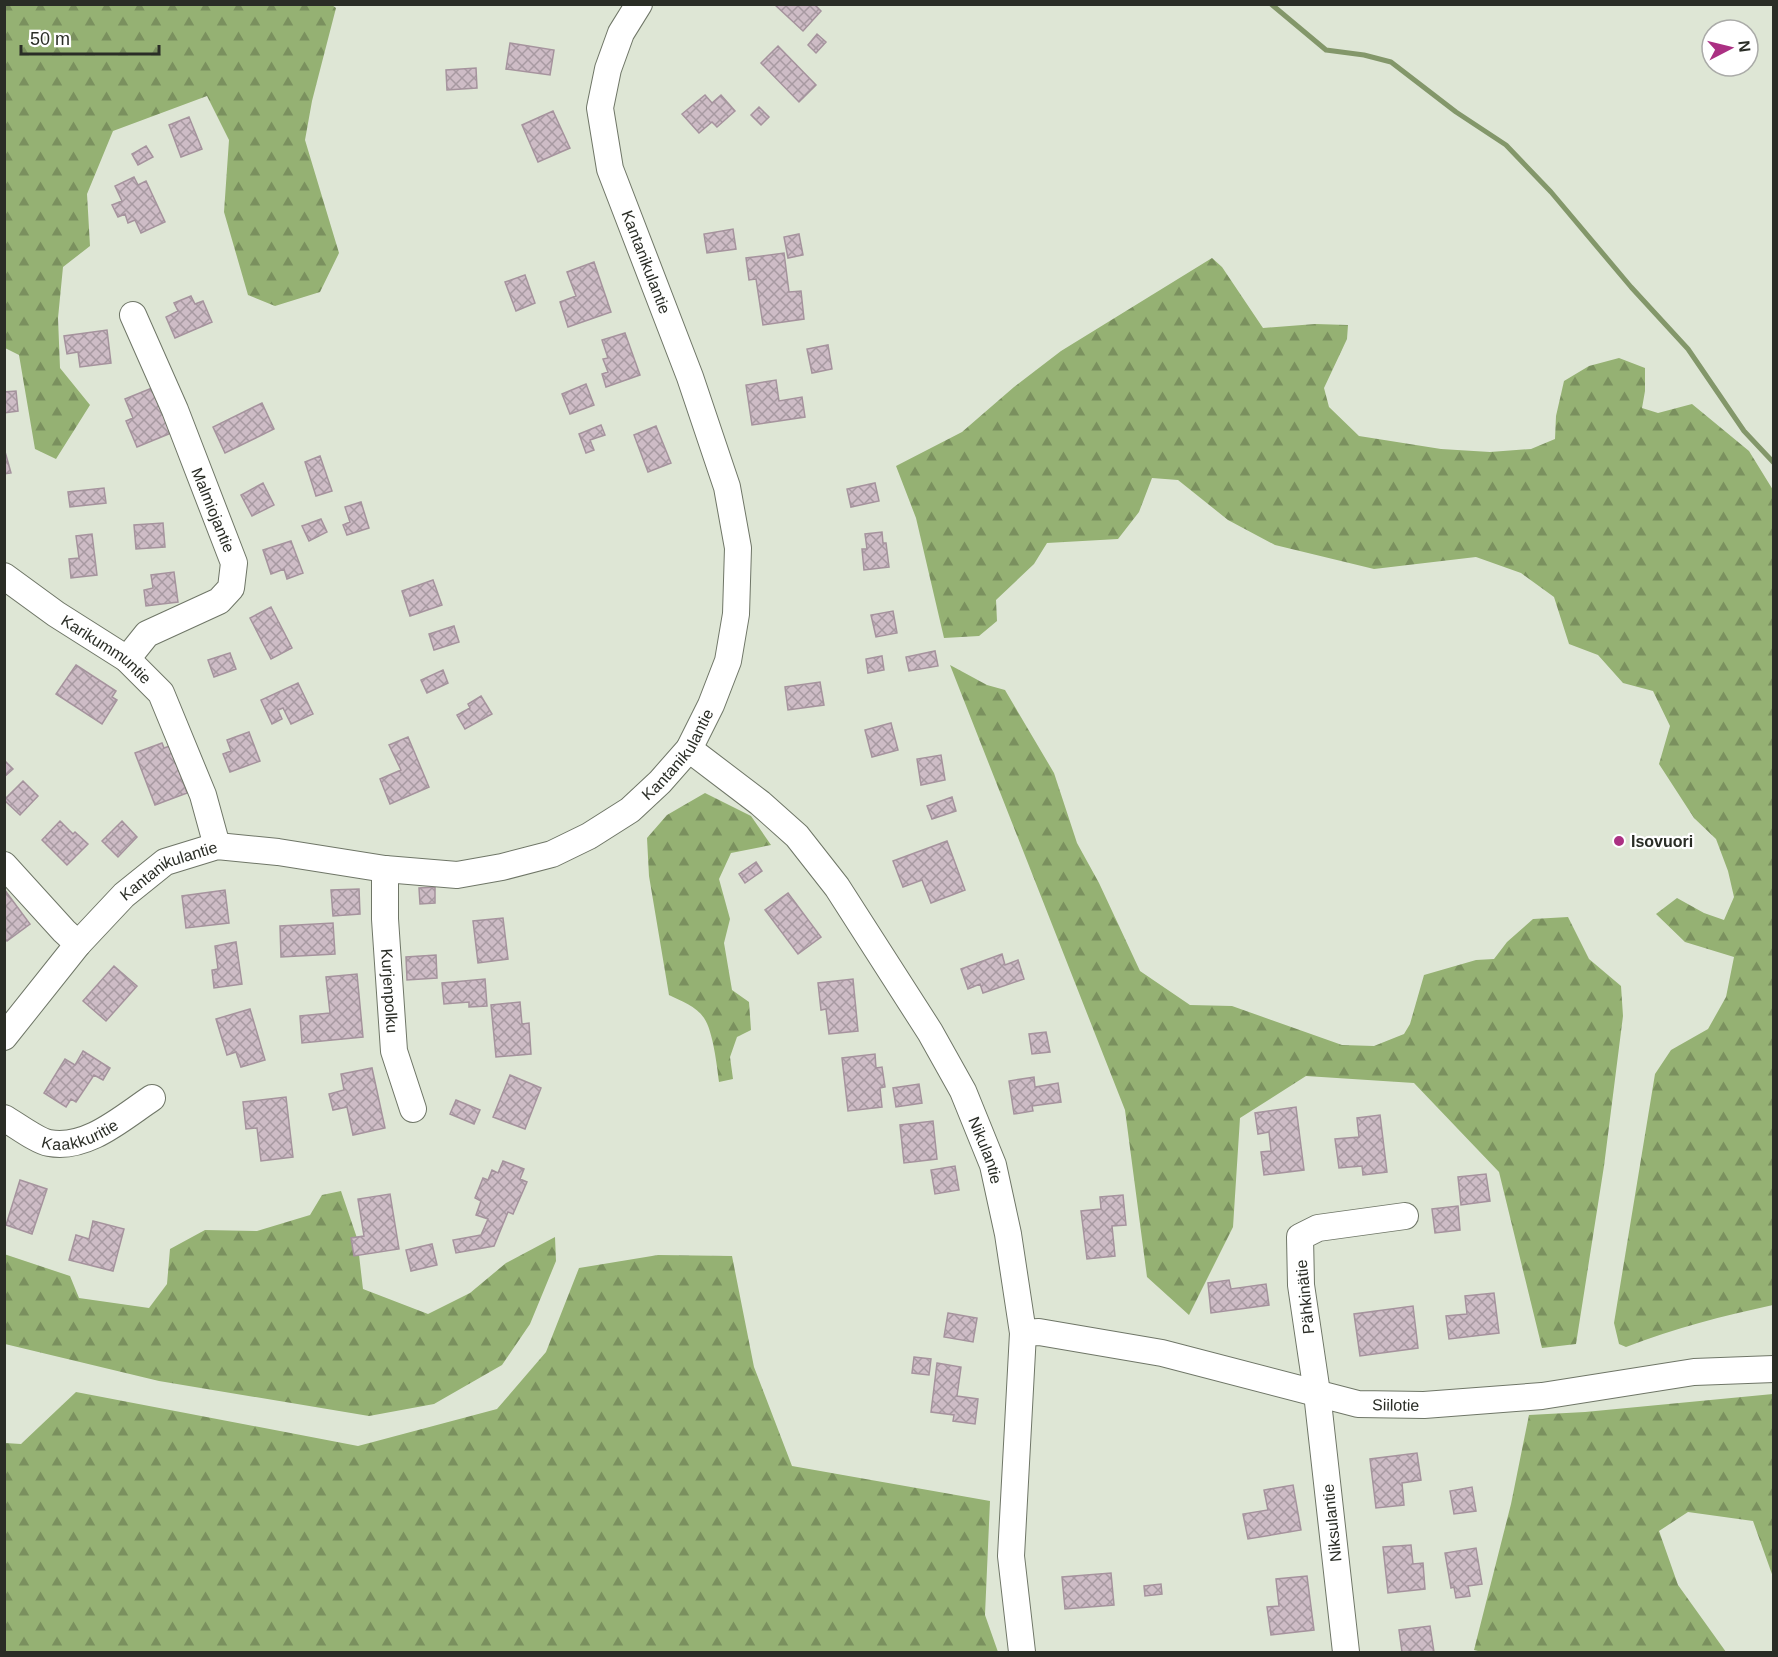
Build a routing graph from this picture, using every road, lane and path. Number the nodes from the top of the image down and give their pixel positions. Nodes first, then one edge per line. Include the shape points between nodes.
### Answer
1 (639, 4) edge
2 (133, 315) dead end
3 (4, 576) edge
4 (128, 659) junction
5 (689, 749) junction
6 (217, 846) junction
7 (4, 865) edge
8 (385, 869) junction
9 (78, 944) junction
10 (4, 1036) edge
11 (152, 1098) dead end
12 (413, 1109) dead end
13 (4, 1118) edge
14 (1405, 1216) dead end
15 (1023, 1333) junction
16 (1773, 1369) edge
17 (1317, 1393) junction
18 (1022, 1653) edge
19 (1346, 1653) edge

1 - 5 street, Kantanikulantie via 618,42 600,108 610,169 690,377 727,487 738,548 736,614 728,661
2 - 4 street, Malmiojantie via 175,410 234,563 231,588 219,601 147,634
3 - 4 street, Karikummuntie
4 - 6 street, Karikummuntie via 160,693 203,795
5 - 8 street, Kantanikulantie via 630,810 552,854 456,875
5 - 15 street, Nikulantie via 797,836 837,887 930,1032 963,1091 993,1165
6 - 8 street, Kantanikulantie
6 - 9 street, Kantanikulantie via 165,862 124,895
7 - 9 street
8 - 12 street, Kurjenpolku via 394,1051
9 - 10 street, Kantanikulantie
11 - 13 street, Kaakkuritie via 81,1142 47,1143
14 - 17 street, Pähkinätie via 1318,1228 1300,1237 1301,1285
15 - 17 street, Siilotie via 1039,1332 1162,1353
15 - 18 street, Nikulantie via 1011,1556
16 - 17 street, Siilotie via 1694,1372 1542,1396 1424,1405 1358,1404
17 - 19 street, Niksulantie

